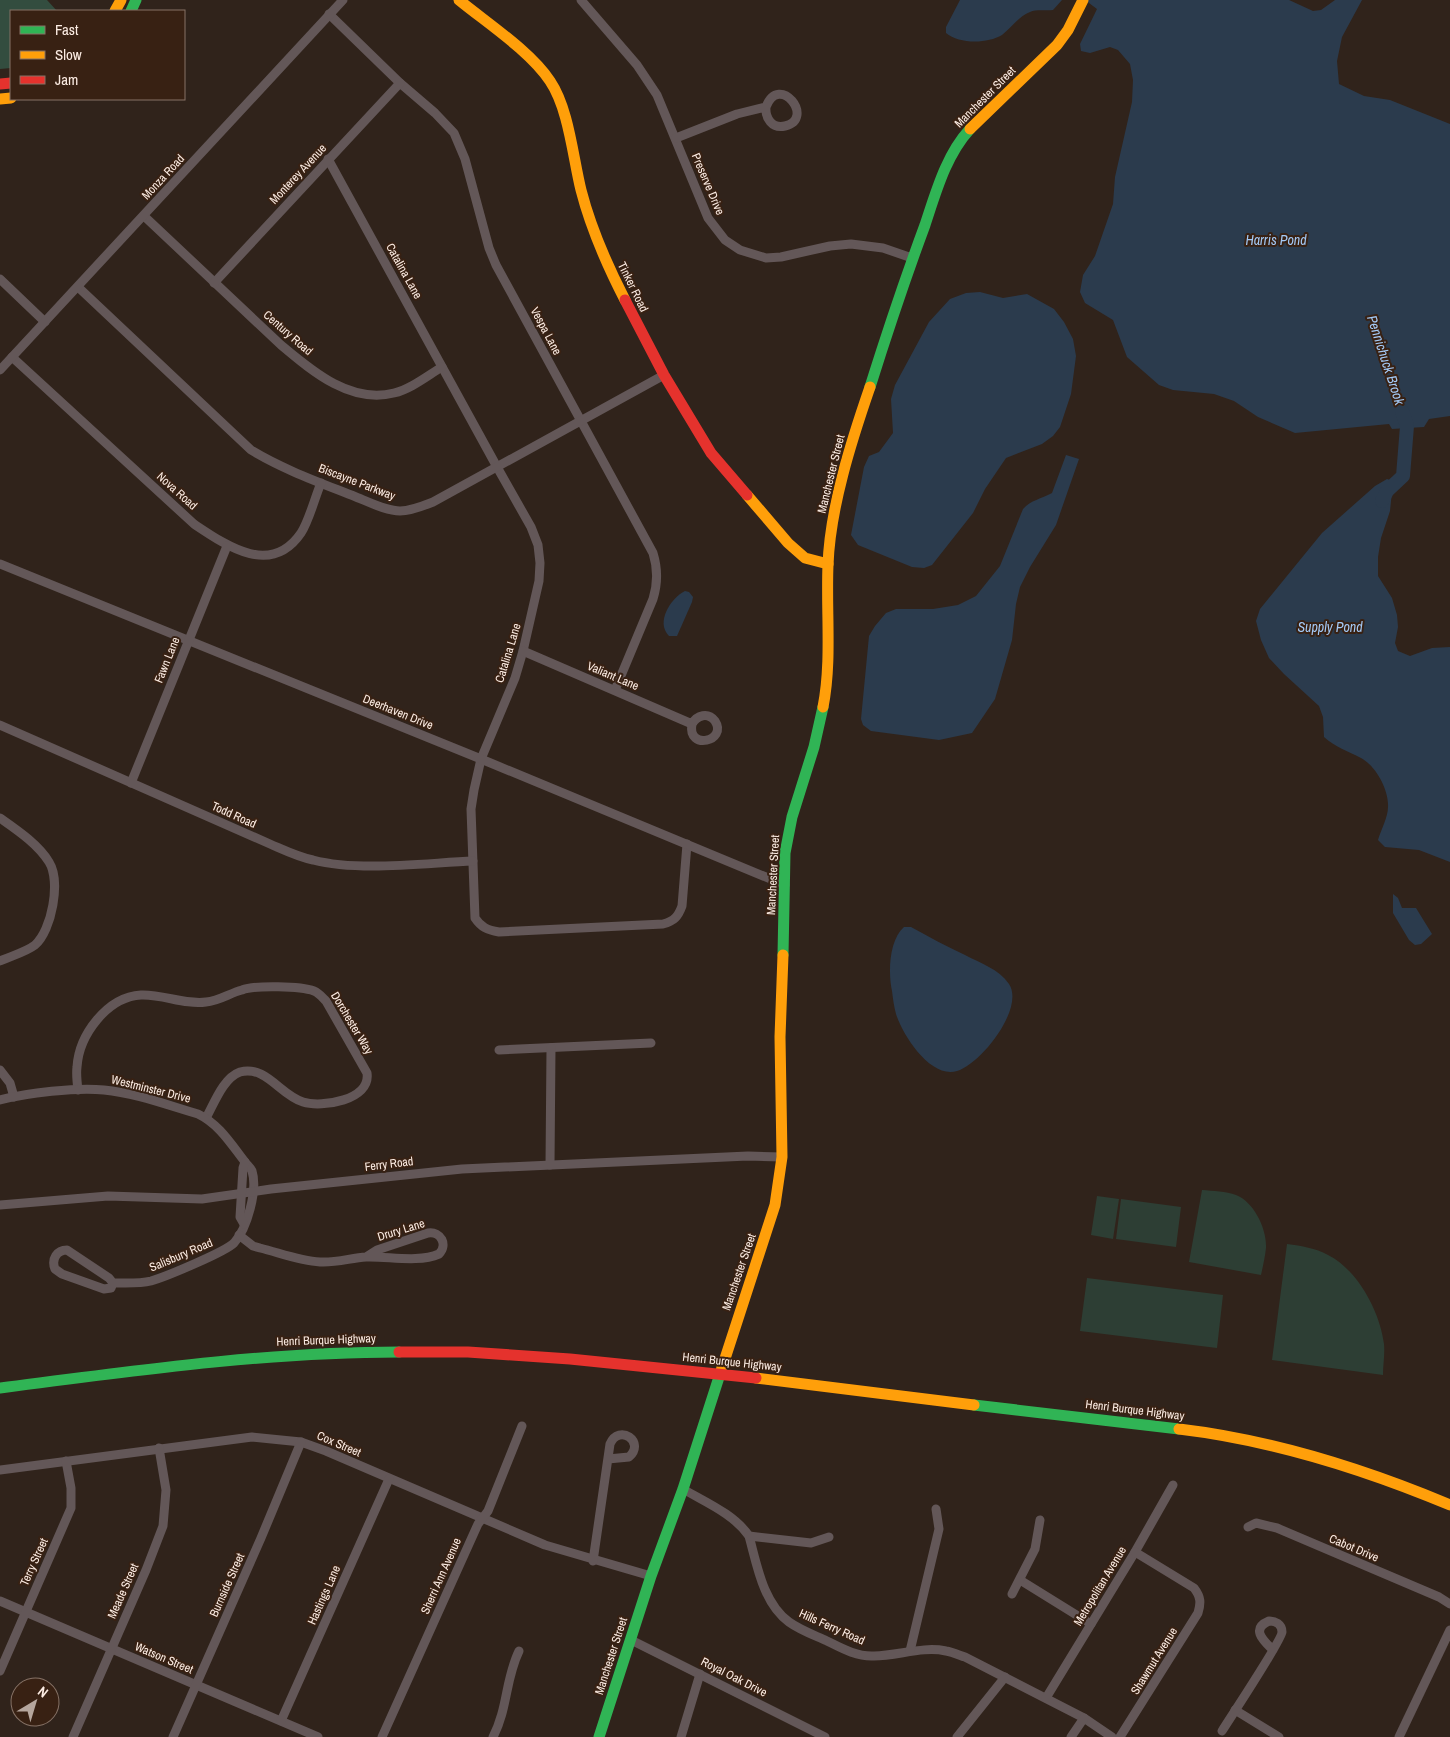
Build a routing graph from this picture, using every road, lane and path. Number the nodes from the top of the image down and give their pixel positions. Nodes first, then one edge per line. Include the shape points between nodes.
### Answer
1 (343, 0) edge
2 (458, 0) edge
3 (582, 0) edge
4 (1082, 1) edge
5 (329, 14) junction
6 (400, 83) junction
7 (766, 107) dead end
8 (676, 138) junction
9 (328, 159) junction
10 (144, 216) junction
11 (912, 258) junction
12 (0, 279) edge
13 (214, 283) junction
14 (78, 287) junction
15 (45, 322) junction
16 (12, 357) junction
17 (442, 368) junction
18 (0, 370) edge
19 (664, 375) junction
20 (580, 422) junction
21 (497, 467) junction
22 (321, 483) junction
23 (227, 546) junction
24 (0, 564) edge
25 (828, 564) junction
26 (189, 640) junction
27 (523, 651) junction
28 (615, 690) junction
29 (692, 724) dead end
30 (0, 725) edge
31 (481, 759) junction
32 (131, 783) junction
33 (0, 818) edge
34 (687, 844) junction
35 (473, 861) junction
36 (784, 885) junction
37 (0, 961) edge
38 (651, 1043) dead end
39 (551, 1048) junction
40 (499, 1050) dead end
41 (0, 1070) edge
42 (0, 1080) edge
43 (78, 1090) junction
44 (14, 1097) junction
45 (0, 1100) edge
46 (206, 1118) junction
47 (782, 1157) junction
48 (245, 1162) junction
49 (550, 1165) junction
50 (254, 1192) junction
51 (242, 1194) junction
52 (0, 1205) edge
53 (244, 1224) junction
54 (239, 1235) junction
55 (366, 1257) junction
56 (113, 1283) junction
57 (719, 1374) junction
58 (0, 1388) edge
59 (522, 1426) dead end
60 (301, 1442) junction
61 (159, 1448) junction
62 (608, 1458) dead end
63 (66, 1461) junction
64 (0, 1470) edge
65 (389, 1479) junction
66 (1173, 1485) dead end
67 (683, 1489) junction
68 (1450, 1505) edge
69 (936, 1509) dead end
70 (483, 1518) junction
71 (1040, 1520) dead end
72 (1248, 1527) dead end
73 (749, 1536) junction
74 (829, 1537) dead end
75 (1134, 1552) junction
76 (593, 1560) junction
77 (651, 1576) junction
78 (1020, 1580) junction
79 (1012, 1594) dead end
80 (0, 1601) edge
81 (1450, 1604) edge
82 (26, 1612) junction
83 (1091, 1624) junction
84 (1450, 1630) edge
85 (631, 1640) junction
86 (111, 1649) junction
87 (1273, 1650) dead end
88 (519, 1651) dead end
89 (910, 1651) junction
90 (0, 1671) edge
91 (700, 1674) junction
92 (1005, 1677) junction
93 (196, 1685) junction
94 (1046, 1698) junction
95 (1235, 1710) junction
96 (1084, 1718) junction
97 (281, 1721) junction
98 (1222, 1731) dead end
99 (73, 1737) edge
100 (173, 1737) edge
101 (318, 1737) edge
102 (382, 1737) edge
103 (493, 1737) edge
104 (599, 1737) edge
105 (682, 1737) edge
106 (825, 1737) edge
107 (957, 1737) edge
108 (1071, 1737) edge
109 (1112, 1737) edge
110 (1120, 1737) edge
111 (1279, 1737) edge
112 (1399, 1737) edge

1 - 5 street, Monza Road
2 - 19 main road, Tinker Road via 528,56 552,83 566,117 581,189 597,241
3 - 8 street, Preserve Drive via 648,79
4 - 11 main road, Manchester Street via 1057,45 980,118 957,146 941,179
5 - 6 street, Vespa Lane
5 - 10 street, Monza Road
6 - 9 street, Monterey Avenue
6 - 20 street, Vespa Lane via 454,134 465,159 488,248
7 - 8 street via 737,114
8 - 11 street, Preserve Drive via 708,218 725,240 740,250 773,258 830,246 862,245
9 - 13 street, Monterey Avenue
9 - 17 street, Catalina Lane
10 - 13 street, Century Road
10 - 14 street, Monza Road
11 - 25 main road, Manchester Street via 845,469 836,505
12 - 15 street
13 - 17 street, Century Road via 304,365 344,388 378,396 396,393
14 - 15 street, Monza Road
14 - 22 street, Biscayne Parkway via 251,450
15 - 16 street, Monza Road
16 - 18 street, Monza Road
16 - 23 street, Nova Road via 194,524
17 - 21 street, Catalina Lane
19 - 20 street, Biscayne Parkway
19 - 25 main road, Tinker Road via 711,453 734,481 788,543 805,558
20 - 21 street, Biscayne Parkway
20 - 28 street, Vespa Lane via 656,562 656,590
21 - 22 street, Biscayne Parkway via 433,502 400,511
21 - 27 street, Catalina Lane via 538,545 539,582
22 - 23 street, Nova Road via 301,532 288,547 277,554 258,555
23 - 26 street, Fawn Lane
24 - 26 street, Deerhaven Drive
25 - 36 main road, Manchester Street via 828,663 824,700 814,747 789,830
26 - 31 street, Deerhaven Drive
26 - 32 street, Fawn Lane
27 - 28 street, Valiant Lane
27 - 31 street, Catalina Lane
28 - 29 street, Valiant Lane
30 - 32 street, Todd Road
31 - 34 street, Deerhaven Drive
31 - 35 street, Catalina Lane via 471,809
32 - 35 street, Todd Road via 313,860 350,866
33 - 37 street via 42,853 49,861 55,878 45,933 34,945
34 - 35 street, Catalina Lane via 682,906 672,922 663,924 489,931 475,918
34 - 36 street, Deerhaven Drive
36 - 47 main road, Manchester Street via 780,1037
38 - 39 street
39 - 40 street
39 - 49 street
41 - 44 street via 10,1083
42 - 44 street
43 - 44 street, Westminster Drive
43 - 46 street, Westminster Drive via 120,1093
43 - 46 street, Dorchester Way via 76,1068 84,1041 106,1010 128,997 140,995 206,1002 260,986 306,989 319,994 367,1073 362,1089 347,1099 310,1104 293,1098 270,1079 250,1070 237,1073 228,1080
44 - 45 street, Westminster Drive
46 - 48 street, Westminster Drive via 228,1139
47 - 49 street, Ferry Road
47 - 57 main road, Manchester Street via 768,1228
48 - 50 street, Westminster Drive via 252,1170
48 - 51 street
49 - 50 street, Ferry Road via 462,1169
50 - 51 street, Ferry Road
50 - 53 street, Salisbury Road
51 - 52 street, Ferry Road via 194,1199 108,1196
51 - 53 street via 240,1217
53 - 54 street, Salisbury Road
54 - 55 street, Drury Lane via 253,1246 320,1262
54 - 56 street, Salisbury Road via 224,1250 158,1279
55 - 55 street, Drury Lane via 427,1257 439,1254 444,1243 432,1232 377,1250
56 - 56 street, Salisbury Road via 72,1251 63,1250 54,1258 55,1269 62,1274 104,1289 111,1288
57 - 58 main road, Henri Burque Highway via 524,1356 376,1352 275,1356
57 - 67 main road, Manchester Street
57 - 68 main road, Henri Burque Highway via 1204,1432 1330,1461
59 - 70 street, Sherri Ann Avenue
60 - 61 street, Cox Street via 252,1437
60 - 65 street, Cox Street
60 - 93 street, Burnside Street
61 - 63 street, Cox Street
61 - 86 street, Meade Street via 166,1490 163,1526
62 - 76 street
63 - 64 street, Cox Street
63 - 82 street, Terry Street via 72,1488 71,1508
65 - 70 street, Cox Street
65 - 97 street, Hastings Lane
66 - 75 street, Metropolitan Avenue
67 - 73 street, Hills Ferry Road via 731,1518
67 - 77 main road, Manchester Street
69 - 89 street via 939,1529
70 - 76 street, Cox Street via 545,1546
70 - 102 street, Sherri Ann Avenue
71 - 78 street via 1035,1549
72 - 81 street, Cabot Drive via 1256,1523 1267,1525
73 - 74 street via 811,1542
73 - 89 street, Hills Ferry Road via 770,1600 788,1621 862,1655
75 - 83 street, Metropolitan Avenue
75 - 110 street, Shawmut Avenue via 1194,1588 1201,1604
76 - 77 street, Cox Street
77 - 85 main road, Manchester Street
78 - 79 street
78 - 83 street
80 - 82 street, Watson Street
82 - 86 street, Watson Street
82 - 90 street, Terry Street
83 - 94 street, Metropolitan Avenue
84 - 112 street
85 - 91 street, Royal Oak Drive
85 - 104 main road, Manchester Street
86 - 93 street, Watson Street
86 - 99 street, Meade Street
87 - 95 street
88 - 103 street via 510,1670 503,1715
89 - 92 street, Hills Ferry Road via 947,1651
91 - 105 street
91 - 106 street, Royal Oak Drive
92 - 94 street, Hills Ferry Road
92 - 107 street
93 - 97 street, Watson Street
93 - 100 street, Burnside Street
94 - 96 street, Hills Ferry Road
95 - 98 street
95 - 111 street
96 - 108 street
96 - 109 street, Hills Ferry Road
97 - 101 street, Watson Street

